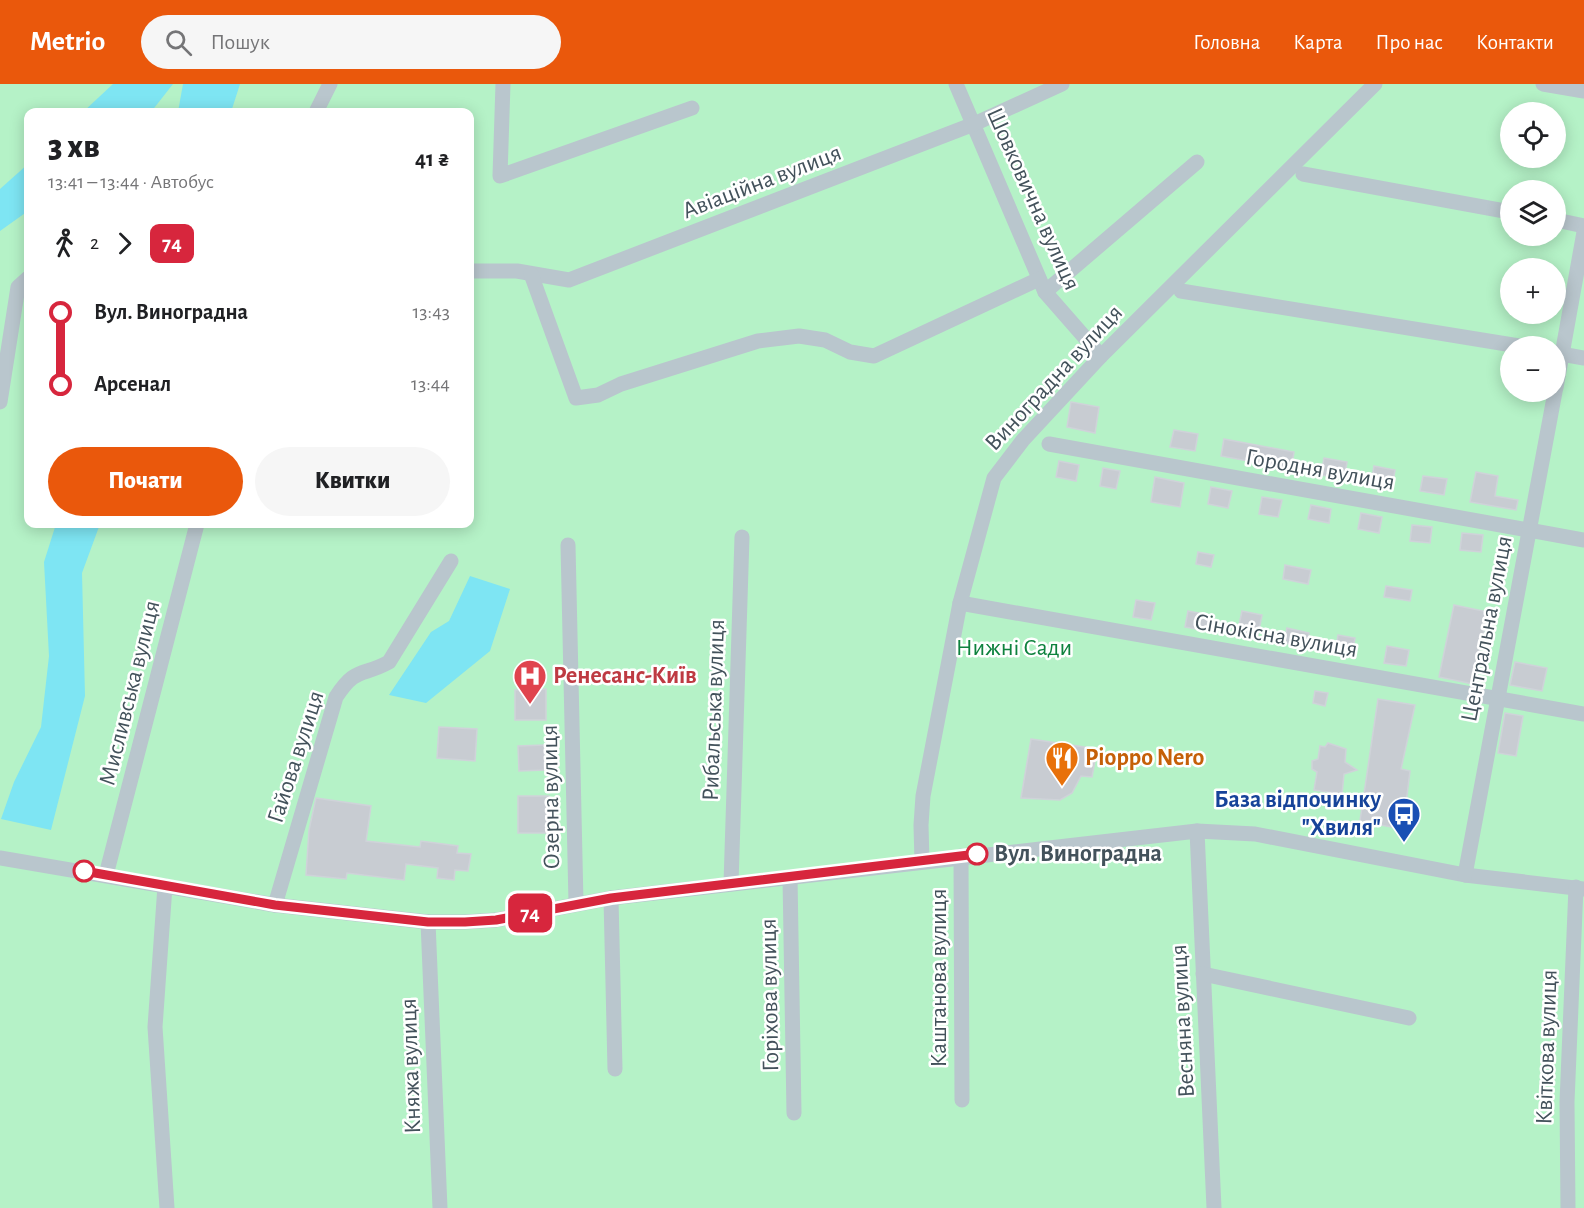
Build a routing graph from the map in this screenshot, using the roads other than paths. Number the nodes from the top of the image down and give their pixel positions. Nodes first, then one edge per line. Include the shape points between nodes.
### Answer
1 (330, 84) edge
2 (502, 84) edge
3 (956, 84) edge
4 (1062, 84) edge
5 (1375, 84) edge
6 (1543, 84) edge
7 (1584, 91) edge
8 (318, 108) edge
9 (692, 108) dead end
10 (974, 124) junction
11 (1197, 162) dead end
12 (1303, 174) dead end
13 (1500, 210) edge
14 (1566, 222) edge
15 (1584, 226) edge
16 (1584, 232) edge
17 (474, 271) edge
18 (531, 274) junction
19 (24, 282) edge
20 (1042, 285) junction
21 (1181, 291) dead end
22 (1563, 336) edge
23 (1500, 343) edge
24 (1566, 355) edge
25 (1101, 356) junction
26 (1584, 358) edge
27 (0, 402) edge
28 (1553, 402) edge
29 (1049, 444) dead end
30 (196, 528) edge
31 (1528, 530) junction
32 (742, 537) dead end
33 (1584, 540) edge
34 (568, 545) dead end
35 (451, 561) dead end
36 (960, 603) junction
37 (1496, 699) junction
38 (1584, 714) edge
39 (1197, 831) junction
40 (962, 856) junction
41 (0, 858) edge
42 (922, 862) junction
43 (106, 875) junction
44 (1465, 875) junction
45 (790, 877) junction
46 (731, 885) junction
47 (165, 886) junction
48 (1580, 888) edge
49 (611, 898) junction
50 (576, 903) junction
51 (275, 905) junction
52 (428, 922) junction
53 (1203, 974) junction
54 (1409, 1018) dead end
55 (615, 1069) dead end
56 (962, 1100) dead end
57 (794, 1113) dead end
58 (167, 1208) edge
59 (440, 1208) edge
60 (1214, 1208) edge
61 (1568, 1208) edge

1 - 8 street
2 - 9 street via 500,176
3 - 10 street, Шовковична вулиця
4 - 10 street, Авіаційна вулиця
5 - 25 street, Виноградна вулиця
6 - 7 street
10 - 18 street, Авіаційна вулиця via 569,280
10 - 20 street, Шовковична вулиця
11 - 20 street
12 - 13 street
14 - 15 street
16 - 22 street, Центральна вулиця
17 - 18 street, Авіаційна вулиця
18 - 20 street via 576,398 598,395 621,384 768,340 799,336 874,356
19 - 27 street via 18,287
20 - 25 street, Шовковична вулиця
21 - 23 street
24 - 26 street
25 - 36 street, Виноградна вулиця via 1023,440 994,478
28 - 31 street, Центральна вулиця
29 - 31 street, Городня вулиця
30 - 43 street, Мисливська вулиця
31 - 33 street, Городня вулиця
31 - 37 street, Центральна вулиця
32 - 46 street, Рибальська вулиця
34 - 50 street, Озерна вулиця
35 - 51 street, Гайова вулиця via 389,662 358,672 336,697
36 - 37 street, Сінокісна вулиця
36 - 42 street, Виноградна вулиця via 923,796
37 - 38 street, Сінокісна вулиця
37 - 44 street, Центральна вулиця
39 - 40 street
39 - 44 street via 1255,834
39 - 53 street, Весняна вулиця
40 - 42 street
40 - 56 street, Каштанова вулиця
41 - 43 street
42 - 45 street
43 - 47 street
44 - 48 street
45 - 46 street
45 - 57 street, Горіхова вулиця
46 - 49 street
47 - 51 street
47 - 58 street via 155,1027
48 - 61 street, Квіткова вулиця via 1567,1102
49 - 50 street
49 - 55 street
50 - 52 street via 496,920
51 - 52 street
52 - 59 street, Княжа вулиця
53 - 54 street
53 - 60 street, Весняна вулиця

